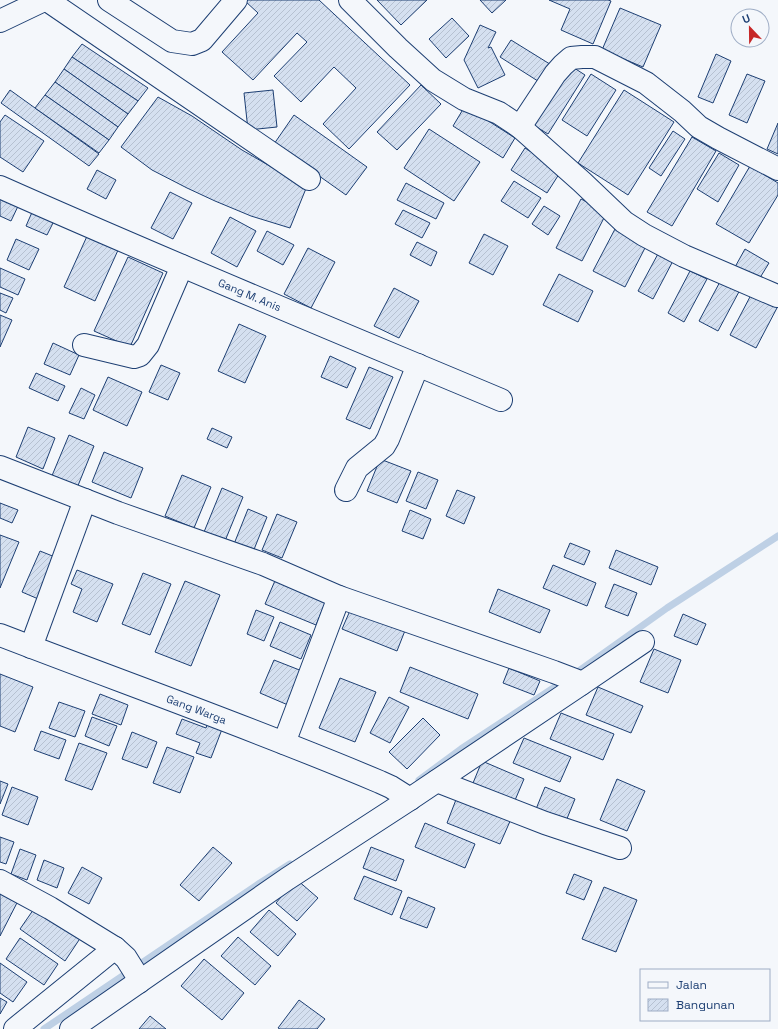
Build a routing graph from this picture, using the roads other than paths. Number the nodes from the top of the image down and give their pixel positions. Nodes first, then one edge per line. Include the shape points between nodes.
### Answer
1 (45, 0) edge
2 (109, 0) edge
3 (236, 0) edge
4 (350, 0) edge
5 (0, 21) edge
6 (520, 127) junction
7 (778, 168) edge
8 (309, 179) dead end
9 (0, 187) edge
10 (182, 266) junction
11 (777, 296) edge
12 (84, 345) dead end
13 (418, 366) junction
14 (501, 400) dead end
15 (0, 467) edge
16 (346, 490) dead end
17 (85, 500) junction
18 (339, 597) junction
19 (0, 635) edge
20 (643, 642) dead end
21 (31, 647) junction
22 (578, 682) junction
23 (284, 743) junction
24 (437, 781) junction
25 (402, 794) junction
26 (620, 848) dead end
27 (0, 881) edge
28 (129, 965) junction
29 (15, 1029) edge
30 (71, 1029) edge

1 - 5 street
1 - 8 street
2 - 3 street via 172,41 192,44 202,40
4 - 6 street via 433,80 464,99 500,113
6 - 7 street via 563,65 571,58 595,57 646,83 718,138
6 - 11 street via 624,222 639,232 684,256
9 - 10 street, Gang M. Anis
10 - 12 street via 148,346 140,355 134,357
10 - 13 street, Gang M. Anis
13 - 14 street, Gang M. Anis
13 - 16 street via 388,440 357,468
15 - 17 street
17 - 18 street via 263,564
17 - 21 street
18 - 22 street
18 - 23 street
19 - 21 street, Gang Warga
20 - 22 street
21 - 23 street, Gang Warga
22 - 24 street
23 - 25 street, Gang Warga
24 - 25 street
24 - 26 street via 545,823
25 - 28 street via 286,879
27 - 28 street via 50,908
28 - 29 street
28 - 30 street

